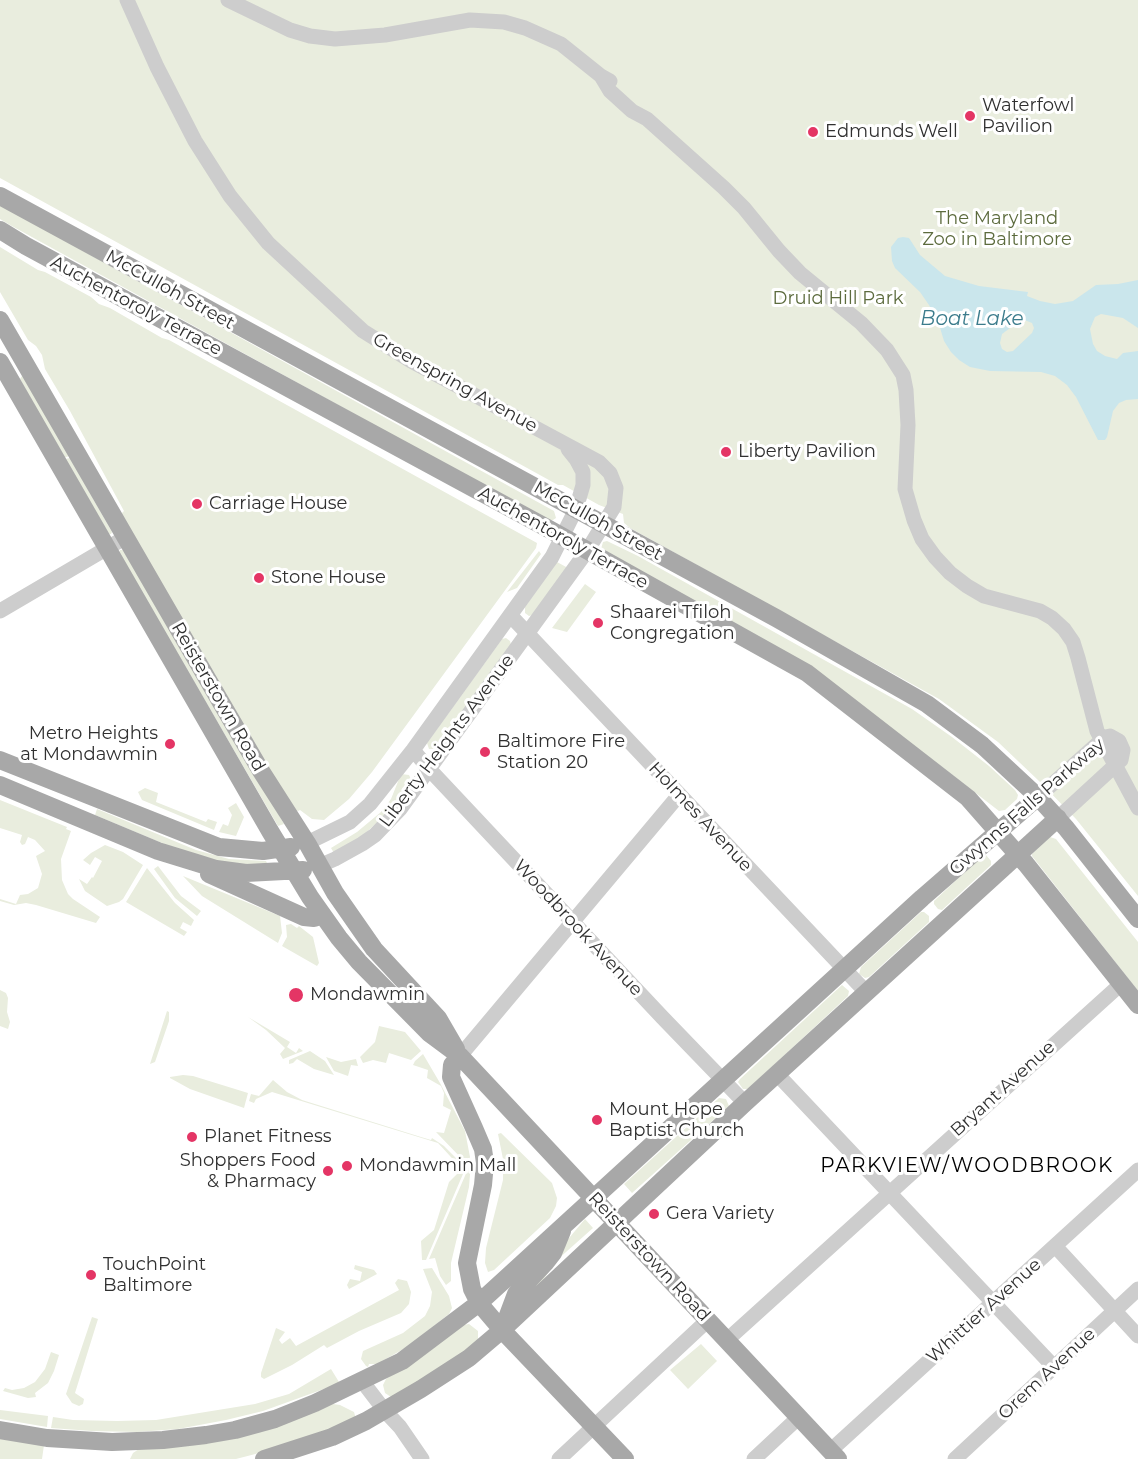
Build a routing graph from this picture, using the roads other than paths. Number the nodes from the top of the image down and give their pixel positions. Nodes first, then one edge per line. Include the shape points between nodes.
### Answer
1 (127, 0) edge
2 (228, 0) edge
3 (0, 196) edge
4 (0, 230) edge
5 (0, 320) edge
6 (25, 363) junction
7 (2, 371) edge
8 (562, 442) junction
9 (576, 509) junction
10 (603, 524) junction
11 (126, 537) junction
12 (564, 537) junction
13 (107, 548) junction
14 (587, 551) junction
15 (0, 611) edge
16 (510, 615) junction
17 (528, 633) junction
18 (1101, 741) junction
19 (413, 750) junction
20 (0, 760) edge
21 (1115, 768) junction
22 (430, 770) junction
23 (0, 785) edge
24 (679, 795) junction
25 (1038, 797) junction
26 (1138, 808) edge
27 (1058, 818) junction
28 (998, 830) junction
29 (307, 843) junction
30 (158, 850) junction
31 (281, 850) junction
32 (1017, 854) junction
33 (319, 866) junction
34 (294, 871) junction
35 (323, 915) junction
36 (1138, 919) edge
37 (573, 921) junction
38 (843, 970) junction
39 (1121, 984) junction
40 (866, 992) junction
41 (1138, 1005) edge
42 (460, 1056) junction
43 (777, 1074) junction
44 (724, 1081) junction
45 (745, 1103) junction
46 (1138, 1170) edge
47 (888, 1193) junction
48 (594, 1198) junction
49 (617, 1223) junction
50 (565, 1224) junction
51 (1055, 1246) junction
52 (1138, 1289) edge
53 (479, 1303) junction
54 (993, 1303) junction
55 (1115, 1311) junction
56 (708, 1320) junction
57 (502, 1330) junction
58 (1138, 1336) edge
59 (727, 1341) junction
60 (1054, 1367) junction
61 (362, 1381) junction
62 (385, 1411) junction
63 (799, 1417) junction
64 (595, 1426) junction
65 (0, 1430) edge
66 (834, 1455) edge
67 (264, 1459) edge
68 (422, 1459) edge
69 (558, 1459) edge
70 (625, 1459) edge
71 (754, 1459) edge
72 (955, 1459) edge

1 - 8 street, Greenspring Avenue via 195,141 230,196 268,243 345,316 382,345
2 - 18 street via 290,30 335,39 385,35 470,20 504,22 561,44 601,76 610,91 724,188 778,251 874,334 895,360 903,375 908,404 905,489 922,538 935,557 967,586 984,596 1040,611 1064,629 1073,642
3 - 9 main road, McCulloh Street
4 - 12 main road, Auchentoroly Terrace
5 - 6 main road, Reisterstown Road
6 - 7 street
6 - 11 main road, Reisterstown Road
7 - 13 main road, Reisterstown Road
8 - 9 street, Greenspring Avenue via 582,472 583,485
8 - 10 street, Greenspring Avenue via 599,462 612,477 615,502
9 - 10 main road, McCulloh Street
9 - 12 street, Liberty Heights Avenue
10 - 14 street, Liberty Heights Avenue
10 - 25 main road, McCulloh Street via 927,704 982,745
11 - 13 street
11 - 29 main road, Reisterstown Road via 255,761
12 - 14 main road, Auchentoroly Terrace
12 - 16 street, Liberty Heights Avenue
13 - 15 street
13 - 31 main road, Reisterstown Road
14 - 17 street, Liberty Heights Avenue
14 - 28 main road, Auchentoroly Terrace via 807,674 952,784
16 - 17 street, Holmes Avenue
16 - 19 street, Liberty Heights Avenue
17 - 22 street, Liberty Heights Avenue
17 - 24 street, Holmes Avenue
18 - 21 street, Gwynns Falls Parkway via 1110,736 1122,746 1122,756
18 - 25 street, Gwynns Falls Parkway
19 - 22 street, Woodbrook Avenue
19 - 29 street, Liberty Heights Avenue via 361,813 339,829
20 - 31 main road, Liberty Heights Avenue via 202,842 247,851
21 - 26 street
21 - 27 street, Gwynns Falls Parkway
22 - 33 street, Liberty Heights Avenue via 375,835
22 - 37 street, Woodbrook Avenue
23 - 30 main road, Liberty Heights Avenue
24 - 37 street
24 - 38 street, Holmes Avenue
25 - 27 main road, McCulloh Street
25 - 28 main road, Gwynns Falls Parkway
27 - 32 main road, Gwynns Falls Parkway
27 - 36 main road, McCulloh Street
28 - 32 main road, Auchentoroly Terrace
28 - 38 main road, Gwynns Falls Parkway
29 - 31 main road, Liberty Heights Avenue
29 - 33 main road, Reisterstown Road
30 - 34 main road, Liberty Heights Avenue via 232,872
30 - 35 main road via 304,917
31 - 34 main road, Reisterstown Road
32 - 39 main road, Auchentoroly Terrace
32 - 40 main road, Gwynns Falls Parkway
33 - 34 main road, Liberty Heights Avenue
33 - 42 main road, Reisterstown Road via 357,927 438,1018
34 - 35 main road, Reisterstown Road
35 - 42 main road, Reisterstown Road via 359,962 429,1033
37 - 42 street
37 - 44 street, Woodbrook Avenue
38 - 40 street, Holmes Avenue
38 - 44 main road, Gwynns Falls Parkway
39 - 41 main road, Auchentoroly Terrace
39 - 47 street, Bryant Avenue
40 - 43 main road, Gwynns Falls Parkway
42 - 48 main road, Reisterstown Road
42 - 53 main road via 452,1065 451,1077 483,1149 485,1163 467,1263
43 - 45 main road, Gwynns Falls Parkway
43 - 47 street
44 - 45 street, Woodbrook Avenue
44 - 48 main road, Gwynns Falls Parkway
45 - 49 main road, Gwynns Falls Parkway
46 - 51 street, Whittier Avenue
47 - 54 street
47 - 59 street, Bryant Avenue
48 - 49 main road, Reisterstown Road
48 - 50 main road, Gwynns Falls Parkway
49 - 56 main road, Reisterstown Road
49 - 57 main road, Gwynns Falls Parkway
50 - 53 main road, Gwynns Falls Parkway
50 - 57 main road via 553,1253 516,1294
51 - 54 street, Whittier Avenue
51 - 55 street
52 - 55 street, Orem Avenue
53 - 57 main road
53 - 61 main road, Gwynns Falls Parkway via 402,1361
54 - 60 street
54 - 66 street, Whittier Avenue
55 - 58 street
55 - 60 street, Orem Avenue
56 - 59 main road, Reisterstown Road
56 - 64 street
57 - 62 main road, Gwynns Falls Parkway via 468,1358
57 - 64 main road
59 - 63 main road, Reisterstown Road
60 - 72 street, Orem Avenue
61 - 62 street
61 - 65 main road, Gwynns Falls Parkway via 275,1419 206,1435 112,1443
62 - 67 main road, Gwynns Falls Parkway via 332,1437
62 - 68 street
63 - 66 main road, Reisterstown Road
63 - 71 street
64 - 69 street
64 - 70 main road

